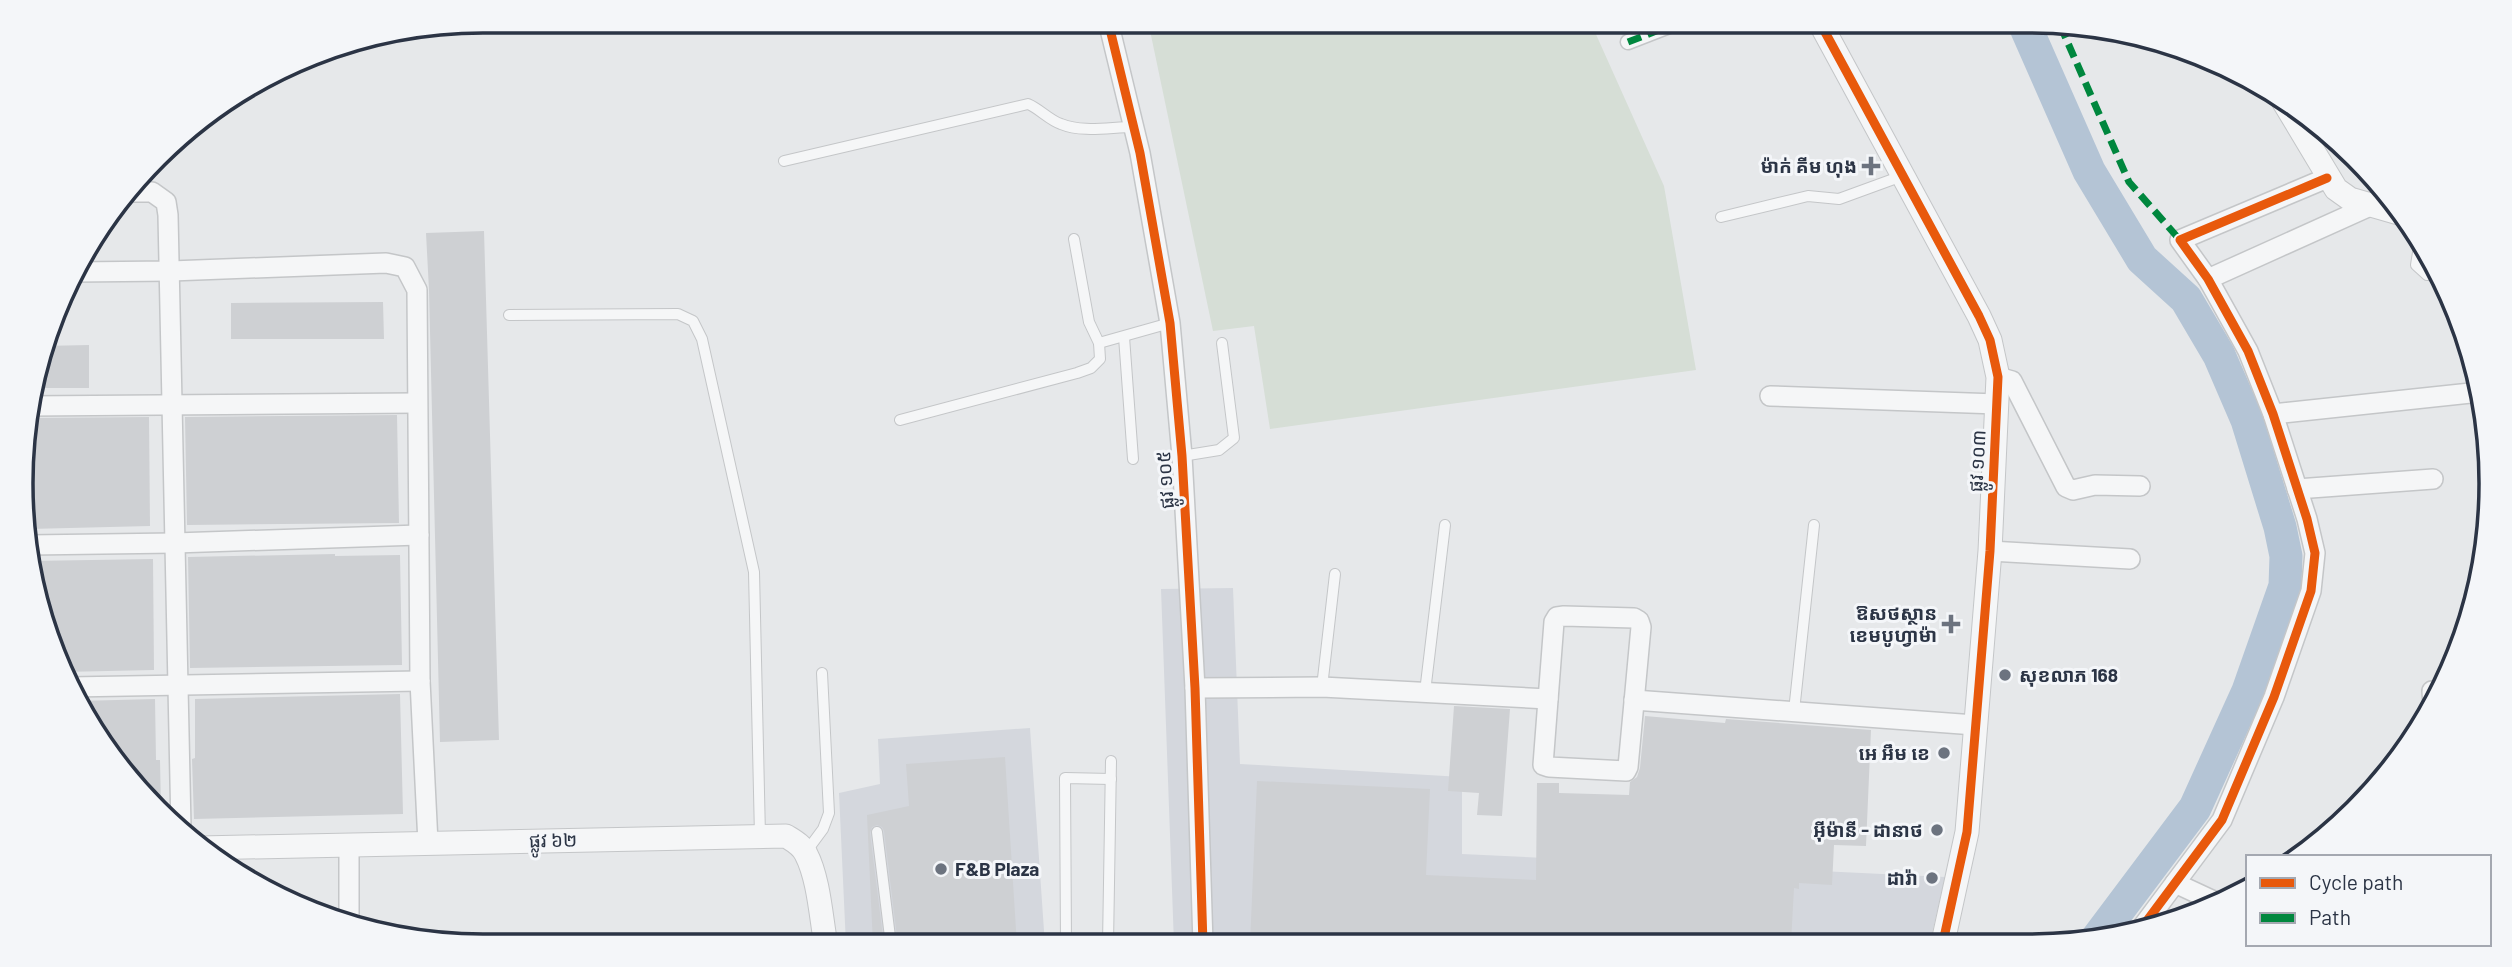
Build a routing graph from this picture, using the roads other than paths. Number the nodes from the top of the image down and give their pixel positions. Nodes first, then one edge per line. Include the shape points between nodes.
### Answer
1 (1111, 33) edge
2 (1651, 33) edge
3 (1825, 33) edge
4 (1628, 42) dead end
5 (2294, 120) edge
6 (1134, 127) junction
7 (784, 161) dead end
8 (1902, 176) junction
9 (2328, 178) junction
10 (141, 192) edge
11 (2370, 206) junction
12 (2387, 210) edge
13 (1721, 217) dead end
14 (1074, 239) dead end
15 (2417, 257) edge
16 (170, 271) junction
17 (87, 272) edge
18 (2427, 275) edge
19 (2208, 279) junction
20 (509, 315) dead end
21 (1170, 323) junction
22 (1124, 337) junction
23 (1099, 343) junction
24 (1222, 343) dead end
25 (1998, 377) junction
26 (2469, 392) edge
27 (1770, 396) dead end
28 (417, 403) junction
29 (1997, 404) junction
30 (173, 405) junction
31 (40, 406) edge
32 (2273, 414) junction
33 (900, 420) dead end
34 (1182, 456) junction
35 (1133, 459) dead end
36 (2433, 479) dead end
37 (2140, 486) dead end
38 (2297, 489) junction
39 (1445, 525) dead end
40 (1814, 525) dead end
41 (419, 535) junction
42 (175, 543) junction
43 (37, 545) edge
44 (1990, 551) junction
45 (2130, 559) dead end
46 (1335, 574) dead end
47 (822, 673) dead end
48 (420, 681) junction
49 (178, 685) junction
50 (82, 687) edge
51 (1322, 687) junction
52 (1195, 688) junction
53 (1425, 692) junction
54 (1548, 699) junction
55 (1634, 700) junction
56 (1794, 711) junction
57 (1975, 725) junction
58 (1111, 761) dead end
59 (1111, 779) junction
60 (181, 816) edge
61 (877, 832) dead end
62 (760, 836) junction
63 (428, 843) junction
64 (349, 845) junction
65 (218, 848) edge
66 (806, 852) junction
67 (2175, 883) junction
68 (2205, 897) edge
69 (349, 913) edge
70 (2150, 917) edge
71 (824, 934) edge
72 (890, 934) edge
73 (1066, 934) edge
74 (1108, 934) edge
75 (1203, 934) edge
76 (1945, 934) edge

1 - 6 street, ផ្លូវ ១០៥
2 - 4 street
3 - 8 street, ផ្លូវ ១០៣
5 - 9 street
6 - 7 lane via 1075,129 1028,104
6 - 21 street, ផ្លូវ ១០៥
8 - 13 lane via 1839,199 1808,196
8 - 25 street, ផ្លូវ ១០៣ via 1990,340
9 - 11 street via 2350,199
9 - 19 street via 2179,240
10 - 16 street via 152,192 166,202
11 - 12 street
11 - 19 street
14 - 23 lane via 1089,321
15 - 18 lane via 2416,265
16 - 17 street
16 - 28 street via 386,263 405,267 417,290
16 - 30 street
19 - 32 street via 2248,351
20 - 62 lane via 678,314 693,321 702,339 754,572
21 - 22 lane
21 - 34 street, ផ្លូវ ១០៥
22 - 23 lane
22 - 35 lane
23 - 33 lane via 1100,359 1091,368
24 - 34 lane via 1234,438 1219,450
25 - 29 street, ផ្លូវ ១០៣
25 - 37 street via 2012,381 2066,487
26 - 32 street
27 - 29 street
28 - 30 street
28 - 41 street
29 - 44 street, ផ្លូវ ១០៣
30 - 31 street
30 - 42 street
32 - 38 street
34 - 52 street, ផ្លូវ ១០៥
36 - 38 street
38 - 67 street via 2315,553 2311,591 2274,697 2222,820
39 - 53 lane
40 - 56 lane
41 - 42 street
41 - 48 street
42 - 43 street
42 - 49 street
44 - 45 street
44 - 57 street, ផ្លូវ ១០៣
46 - 51 lane
47 - 66 lane via 829,813
48 - 49 street
48 - 63 street
49 - 50 street
49 - 60 street
51 - 52 street
51 - 53 street
52 - 75 street, ផ្លូវ ១០៥
53 - 54 street
54 - 55 street via 1544,765 1620,772 1629,767
54 - 55 street via 1554,622 1564,616 1639,621
55 - 56 street
56 - 57 street
57 - 76 street, ផ្លូវ ១០៣ via 1967,832
58 - 59 lane
59 - 73 lane via 1065,778
59 - 74 lane
61 - 72 lane
62 - 63 street, ផ្លូវ ៦២
62 - 66 street, ផ្លូវ ៦២ via 786,836
63 - 64 street, ផ្លូវ ៦២
64 - 65 street, ផ្លូវ ៦២
64 - 69 street
66 - 71 street
67 - 68 street
67 - 70 street

